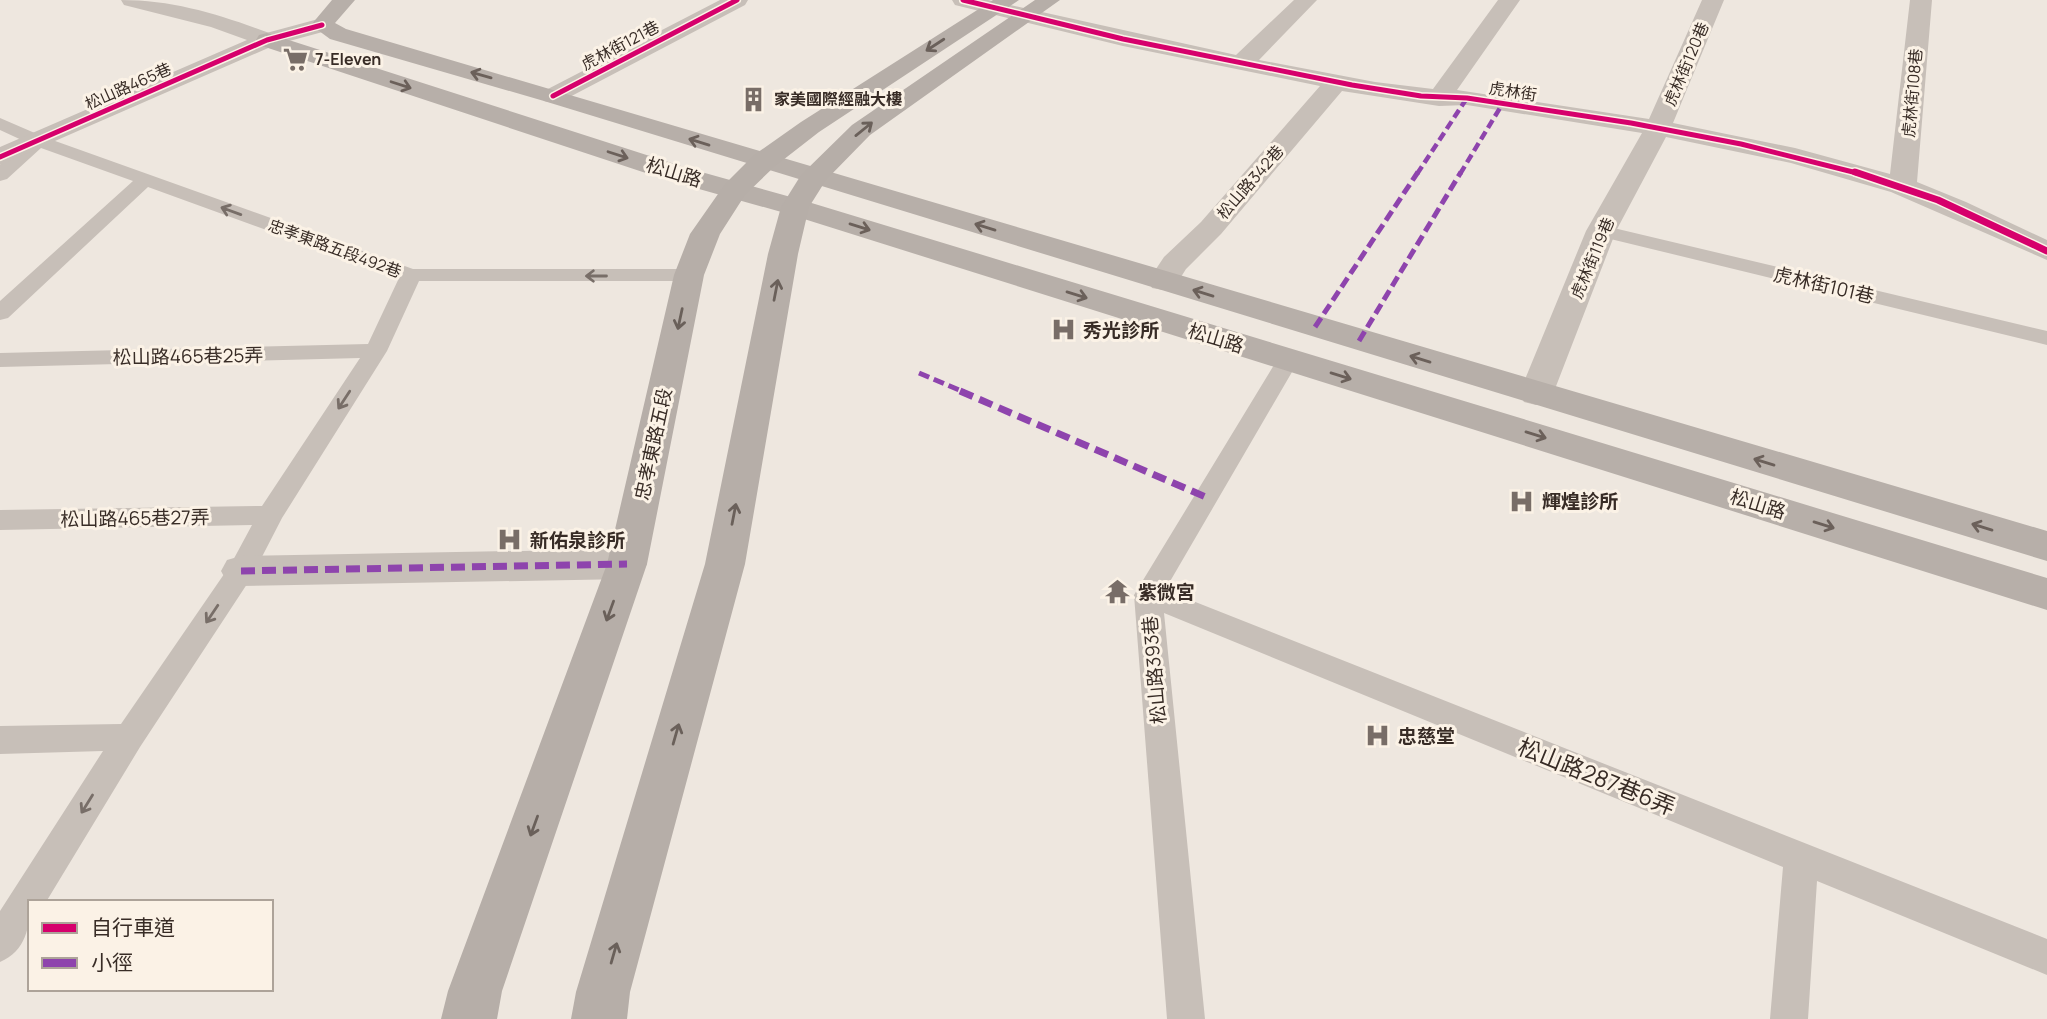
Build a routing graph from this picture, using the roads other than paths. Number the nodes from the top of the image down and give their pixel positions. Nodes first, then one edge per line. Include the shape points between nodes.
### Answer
1 (132, 0) edge
2 (344, 0) edge
3 (698, 0) edge
4 (963, 0) edge
5 (1049, 0) edge
6 (1306, 0) edge
7 (1509, 0) edge
8 (1713, 0) edge
9 (1921, 0) edge
10 (731, 3) edge
11 (1008, 8) edge
12 (315, 15) junction
13 (267, 40) junction
14 (1241, 64) junction
15 (1336, 82) junction
16 (553, 96) junction
17 (1439, 99) junction
18 (0, 123) edge
19 (1658, 128) junction
20 (38, 141) junction
21 (0, 157) edge
22 (764, 161) junction
23 (0, 175) edge
24 (145, 180) junction
25 (1903, 186) junction
26 (734, 190) junction
27 (805, 191) junction
28 (1601, 231) junction
29 (2047, 251) edge
30 (411, 275) junction
31 (689, 275) junction
32 (1163, 281) junction
33 (0, 313) edge
34 (2047, 338) edge
35 (376, 351) junction
36 (0, 360) edge
37 (1288, 360) junction
38 (1536, 394) junction
39 (270, 515) junction
40 (0, 520) edge
41 (2047, 546) edge
42 (627, 564) junction
43 (241, 571) junction
44 (2047, 594) edge
45 (1148, 595) junction
46 (129, 737) junction
47 (0, 740) edge
48 (1801, 858) junction
49 (0, 944) edge
50 (2047, 957) edge
51 (469, 1019) edge
52 (599, 1019) edge
53 (1186, 1019) edge
54 (1789, 1019) edge

1 - 13 street, 松山路 via 219,22
2 - 12 main road
3 - 10 street
4 - 11 street, 虎林街
5 - 11 main road, 忠孝東路五段
6 - 14 street
7 - 17 street
8 - 19 street, 虎林街120巷
9 - 25 street, 虎林街108巷
10 - 16 street, 虎林街121巷
11 - 14 street, 虎林街
11 -> 22 main road, 忠孝東路五段 via 810,127
27 -> 11 main road, 忠孝東路五段 via 861,130
12 - 13 street
16 -> 12 main road, 松山路 via 338,34
13 - 20 street, 松山路465巷
13 -> 26 main road, 松山路
14 - 15 street, 虎林街
15 - 17 street, 虎林街
15 - 32 street, 松山路342巷
22 -> 16 main road, 松山路
17 - 19 street, 虎林街 via 1467,98
18 - 20 lane, 忠孝東路五段492巷
19 - 25 street, 虎林街 via 1830,165
19 - 28 street, 虎林街119巷
20 - 21 street, 松山路465巷
20 - 23 lane, 松山路465巷
20 - 24 lane, 忠孝東路五段492巷
22 - 26 main road, 忠孝東路五段
22 - 27 main road, 松山路
30 -> 24 lane, 忠孝東路五段492巷
24 - 33 lane
25 - 29 street, 虎林街
26 - 27 main road, 松山路
26 - 31 main road, 忠孝東路五段 via 705,234
32 -> 27 main road, 松山路
27 -> 37 main road, 松山路
52 -> 27 main road via 606,979 725,564 782,254
28 - 34 lane, 虎林街101巷
28 - 38 street, 虎林街119巷
31 -> 30 lane, 忠孝東路五段492巷
30 - 35 lane
31 -> 42 main road, 忠孝東路五段
38 -> 32 main road, 松山路
35 - 36 lane, 松山路465巷25弄
35 -> 39 lane
37 -> 44 main road, 松山路
37 - 45 lane, 松山路393巷
41 -> 38 main road, 松山路
39 - 40 lane, 松山路465巷27弄
39 - 43 lane
42 - 43 street
42 -> 51 main road, 忠孝東路五段 via 475,991
43 -> 46 lane
45 - 48 lane, 松山路287巷6弄
45 - 53 lane, 松山路393巷
46 - 47 lane
46 -> 49 lane
48 - 50 lane, 松山路287巷6弄
48 - 54 lane

